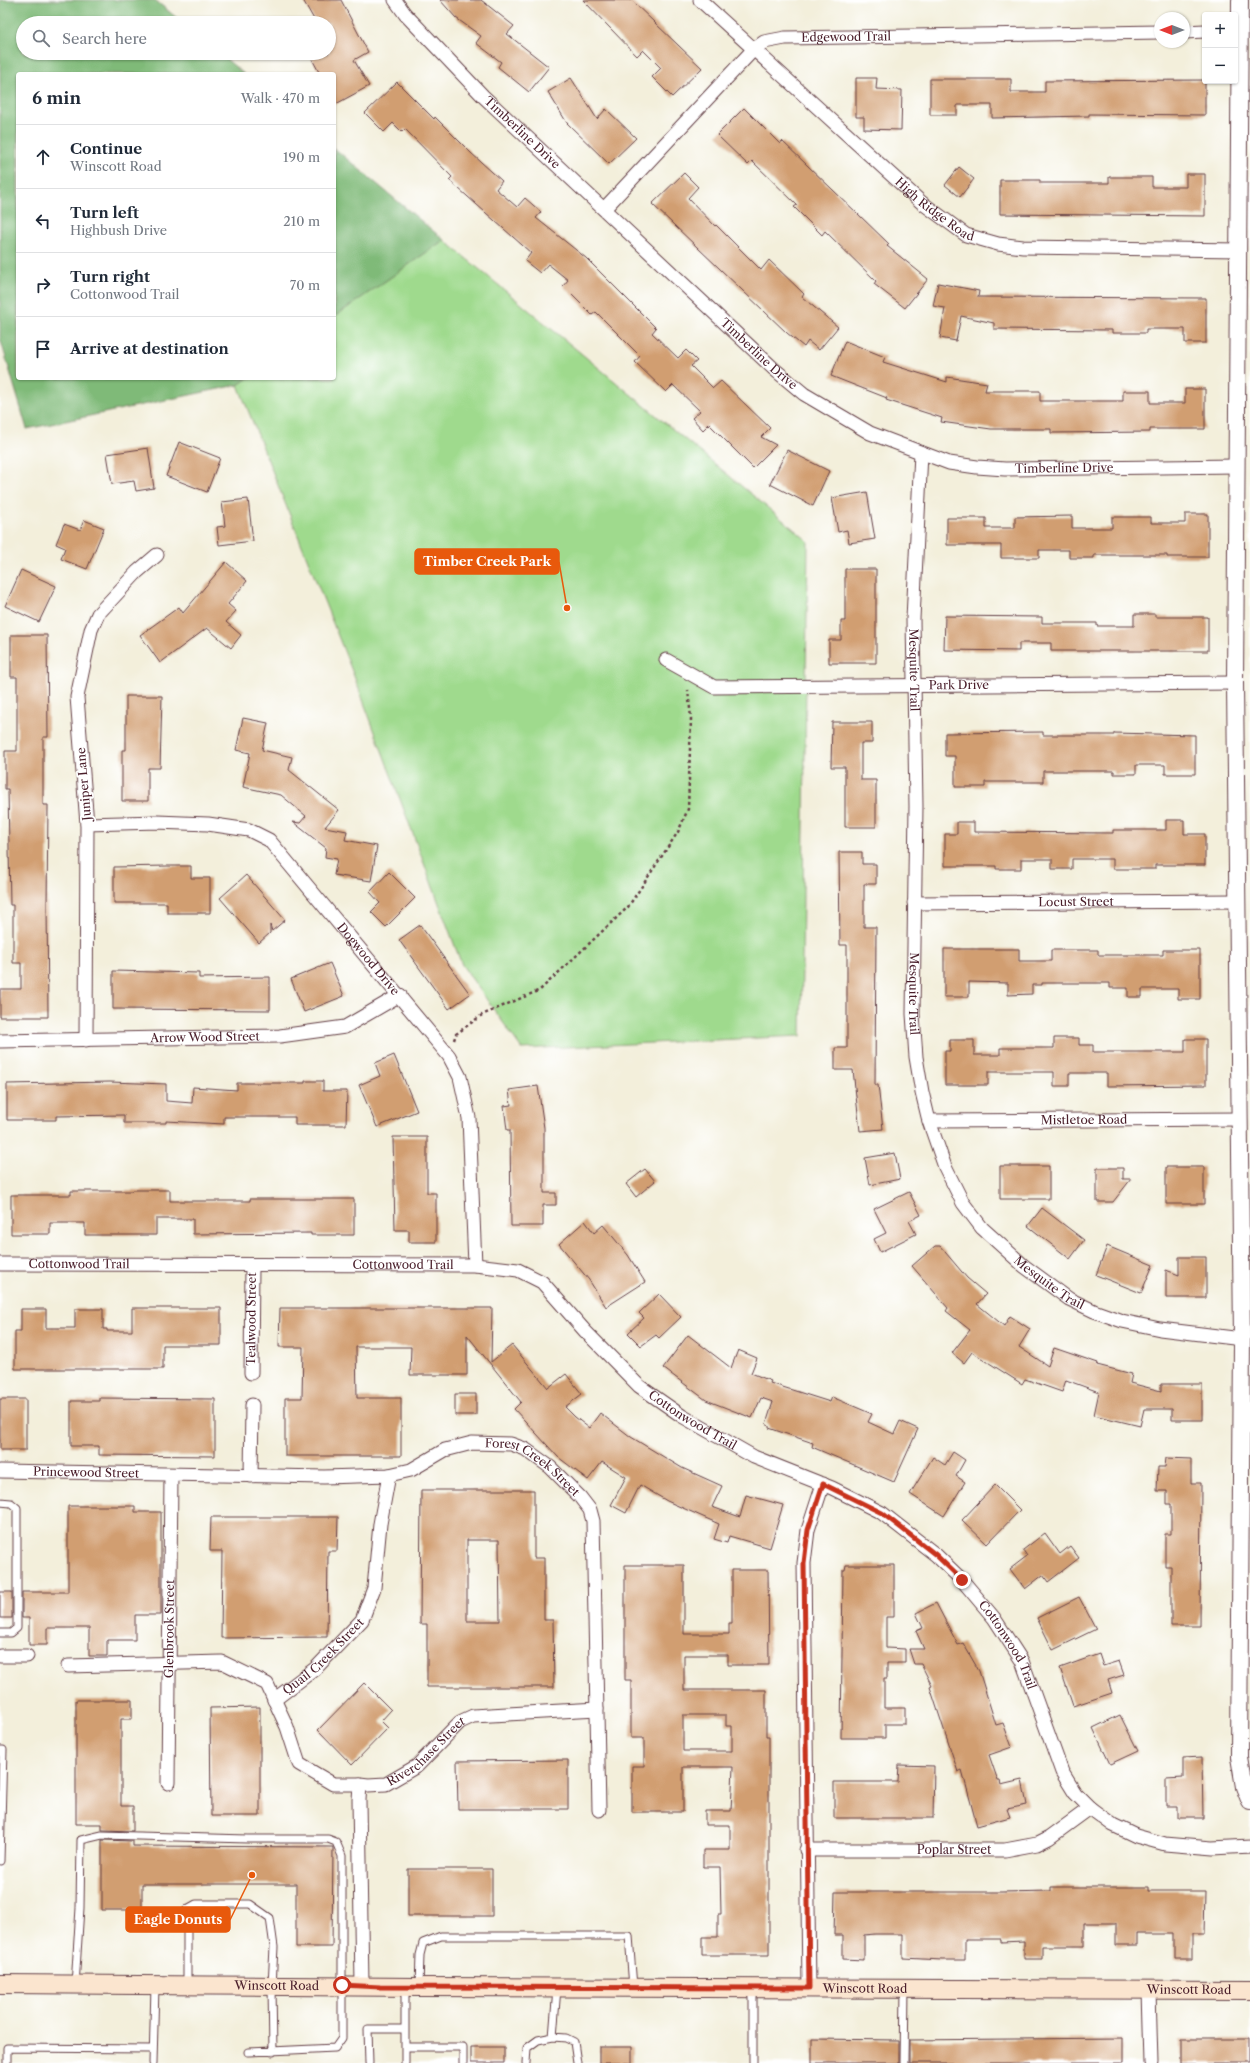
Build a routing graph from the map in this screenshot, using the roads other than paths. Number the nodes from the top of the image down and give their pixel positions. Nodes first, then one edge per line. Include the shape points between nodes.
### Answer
1 (395, 0) edge
2 (700, 0) edge
3 (1240, 0) edge
4 (1202, 31) edge
5 (1238, 31) edge
6 (1154, 32) edge
7 (1190, 32) edge
8 (753, 50) junction
9 (604, 209) junction
10 (1239, 250) junction
11 (921, 453) junction
12 (1236, 466) junction
13 (157, 555) dead end
14 (666, 660) dead end
15 (1234, 683) junction
16 (915, 685) junction
17 (87, 824) junction
18 (1237, 900) junction
19 (914, 903) junction
20 (400, 995) junction
21 (86, 1040) junction
22 (0, 1041) edge
23 (1240, 1119) junction
24 (929, 1121) junction
25 (0, 1264) edge
26 (475, 1265) junction
27 (252, 1266) junction
28 (1242, 1339) junction
29 (251, 1373) dead end
30 (252, 1405) dead end
31 (0, 1471) edge
32 (171, 1475) junction
33 (389, 1475) junction
34 (251, 1476) junction
35 (823, 1484) junction
36 (0, 1502) edge
37 (0, 1633) edge
38 (0, 1656) edge
39 (27, 1656) dead end
40 (169, 1662) junction
41 (68, 1666) dead end
42 (274, 1700) junction
43 (597, 1709) junction
44 (0, 1750) edge
45 (168, 1783) dead end
46 (360, 1784) junction
47 (1250, 1802) edge
48 (1090, 1808) junction
49 (599, 1810) dead end
50 (1250, 1846) edge
51 (806, 1850) junction
52 (0, 1861) edge
53 (0, 1984) edge
54 (75, 1985) junction
55 (342, 1985) junction
56 (362, 1985) junction
57 (155, 1986) junction
58 (272, 1986) junction
59 (187, 1987) junction
60 (412, 1987) junction
61 (557, 1988) junction
62 (633, 1988) junction
63 (753, 1988) junction
64 (809, 1988) junction
65 (905, 1989) junction
66 (1148, 1990) junction
67 (1250, 1990) edge
68 (405, 2029) junction
69 (553, 2037) junction
70 (405, 2047) junction
71 (153, 2049) junction
72 (248, 2052) dead end
73 (273, 2052) junction
74 (7, 2063) edge
75 (153, 2063) edge
76 (369, 2063) edge
77 (405, 2063) edge
78 (463, 2063) edge
79 (526, 2063) edge
80 (577, 2063) edge
81 (753, 2063) edge
82 (904, 2063) edge
83 (1151, 2063) edge

1 - 9 street, Timberline Drive via 405,14 483,96
2 - 8 street, High Ridge Road
3 - 5 street
4 - 7 street
5 - 10 street
6 - 8 street, Edgewood Trail via 785,38 764,42
8 - 9 street, Edgewood Trail
8 - 10 street, High Ridge Road via 921,202 966,235 998,244 1023,247
9 - 11 street, Timberline Drive via 751,348 804,394 870,433
10 - 12 street
11 - 12 street, Timberline Drive via 949,463 1005,469
11 - 16 street, Mesquite Trail via 913,619
12 - 15 street
13 - 17 street, Juniper Lane via 137,572 98,614 90,630 77,697
14 - 16 street, Park Drive via 714,686
15 - 16 street, Park Drive
15 - 18 street
16 - 19 street, Mesquite Trail
17 - 20 street, Dogwood Drive via 208,824 249,830 269,840 347,936
17 - 21 street, Juniper Lane
18 - 19 street, Locust Street
18 - 23 street
19 - 24 street, Mesquite Trail via 913,1014 916,1057
20 - 21 street, Arrow Wood Street via 346,1027 280,1036
20 - 26 street, Dogwood Drive via 450,1056 460,1077 469,1118
21 - 22 street, Arrow Wood Street
23 - 24 street, Mistletoe Road
23 - 28 street
24 - 28 street, Mesquite Trail via 945,1167 964,1203 982,1228 1024,1266 1069,1299 1094,1312 1122,1321 1160,1329
25 - 27 street, Cottonwood Trail
26 - 27 street, Cottonwood Trail
26 - 35 street, Cottonwood Trail via 518,1270 542,1282 639,1386 682,1416 754,1457
27 - 29 street, Tealwood Street
28 - 47 street via 1239,1757 1244,1787
30 - 34 street
31 - 32 street, Princewood Street
32 - 34 street, Forest Creek Street
32 - 40 street, Glenbrook Street
33 - 34 street, Forest Creek Street
33 - 42 street, Quail Creek Street via 380,1524 374,1588 362,1620 316,1668
33 - 43 street, Forest Creek Street via 411,1470 452,1448 472,1443 511,1444 525,1449 550,1467 580,1497 590,1510 592,1521
35 - 48 street, Cottonwood Trail via 882,1513 936,1555 962,1580 994,1618 1022,1661 1062,1772 1075,1793
35 - 51 street via 808,1530 804,1563
36 - 37 lane via 11,1503 17,1508 17,1628 11,1633
38 - 39 street
40 - 41 street
40 - 42 street via 222,1662 267,1684
40 - 45 street, Glenbrook Street
42 - 46 street, Quail Creek Street via 299,1764 334,1784
43 - 46 street, Riverchase Street via 473,1716 460,1722 417,1766 386,1784
43 - 49 street, Forest Creek Street
44 - 52 lane via 3,1750
46 - 56 street
48 - 50 street, Cottonwood Trail via 1113,1825 1136,1836 1165,1844 1212,1848
48 - 51 street, Poplar Street via 1037,1844 1005,1850
51 - 64 street
53 - 54 main road, Winscott Road
54 - 55 lane via 81,1840 102,1835 328,1839 336,1842 342,1856
54 - 57 main road, Winscott Road
55 - 56 main road, Winscott Road
55 - 58 main road, Winscott Road
55 - 73 lane via 342,2038 335,2048
56 - 60 main road, Winscott Road
57 - 59 main road, Winscott Road
57 - 71 lane
58 - 59 main road, Winscott Road
58 - 59 lane via 274,1947 270,1918 250,1904 196,1904 187,1909
58 - 73 lane
60 - 61 main road, Winscott Road
60 - 62 lane via 423,1943 441,1936 628,1936
60 - 68 lane
61 - 62 main road, Winscott Road
61 - 69 lane
62 - 63 main road, Winscott Road
63 - 64 main road, Winscott Road
63 - 81 lane
64 - 65 main road, Winscott Road
65 - 66 main road, Winscott Road
65 - 82 lane
66 - 67 main road, Winscott Road
66 - 83 street
68 - 70 lane
68 - 76 lane via 368,2029
69 - 79 lane via 538,2040 527,2048
69 - 80 lane via 566,2038 574,2042
70 - 77 lane
70 - 78 lane via 463,2046
71 - 74 lane via 7,2048
71 - 75 lane
72 - 73 lane

